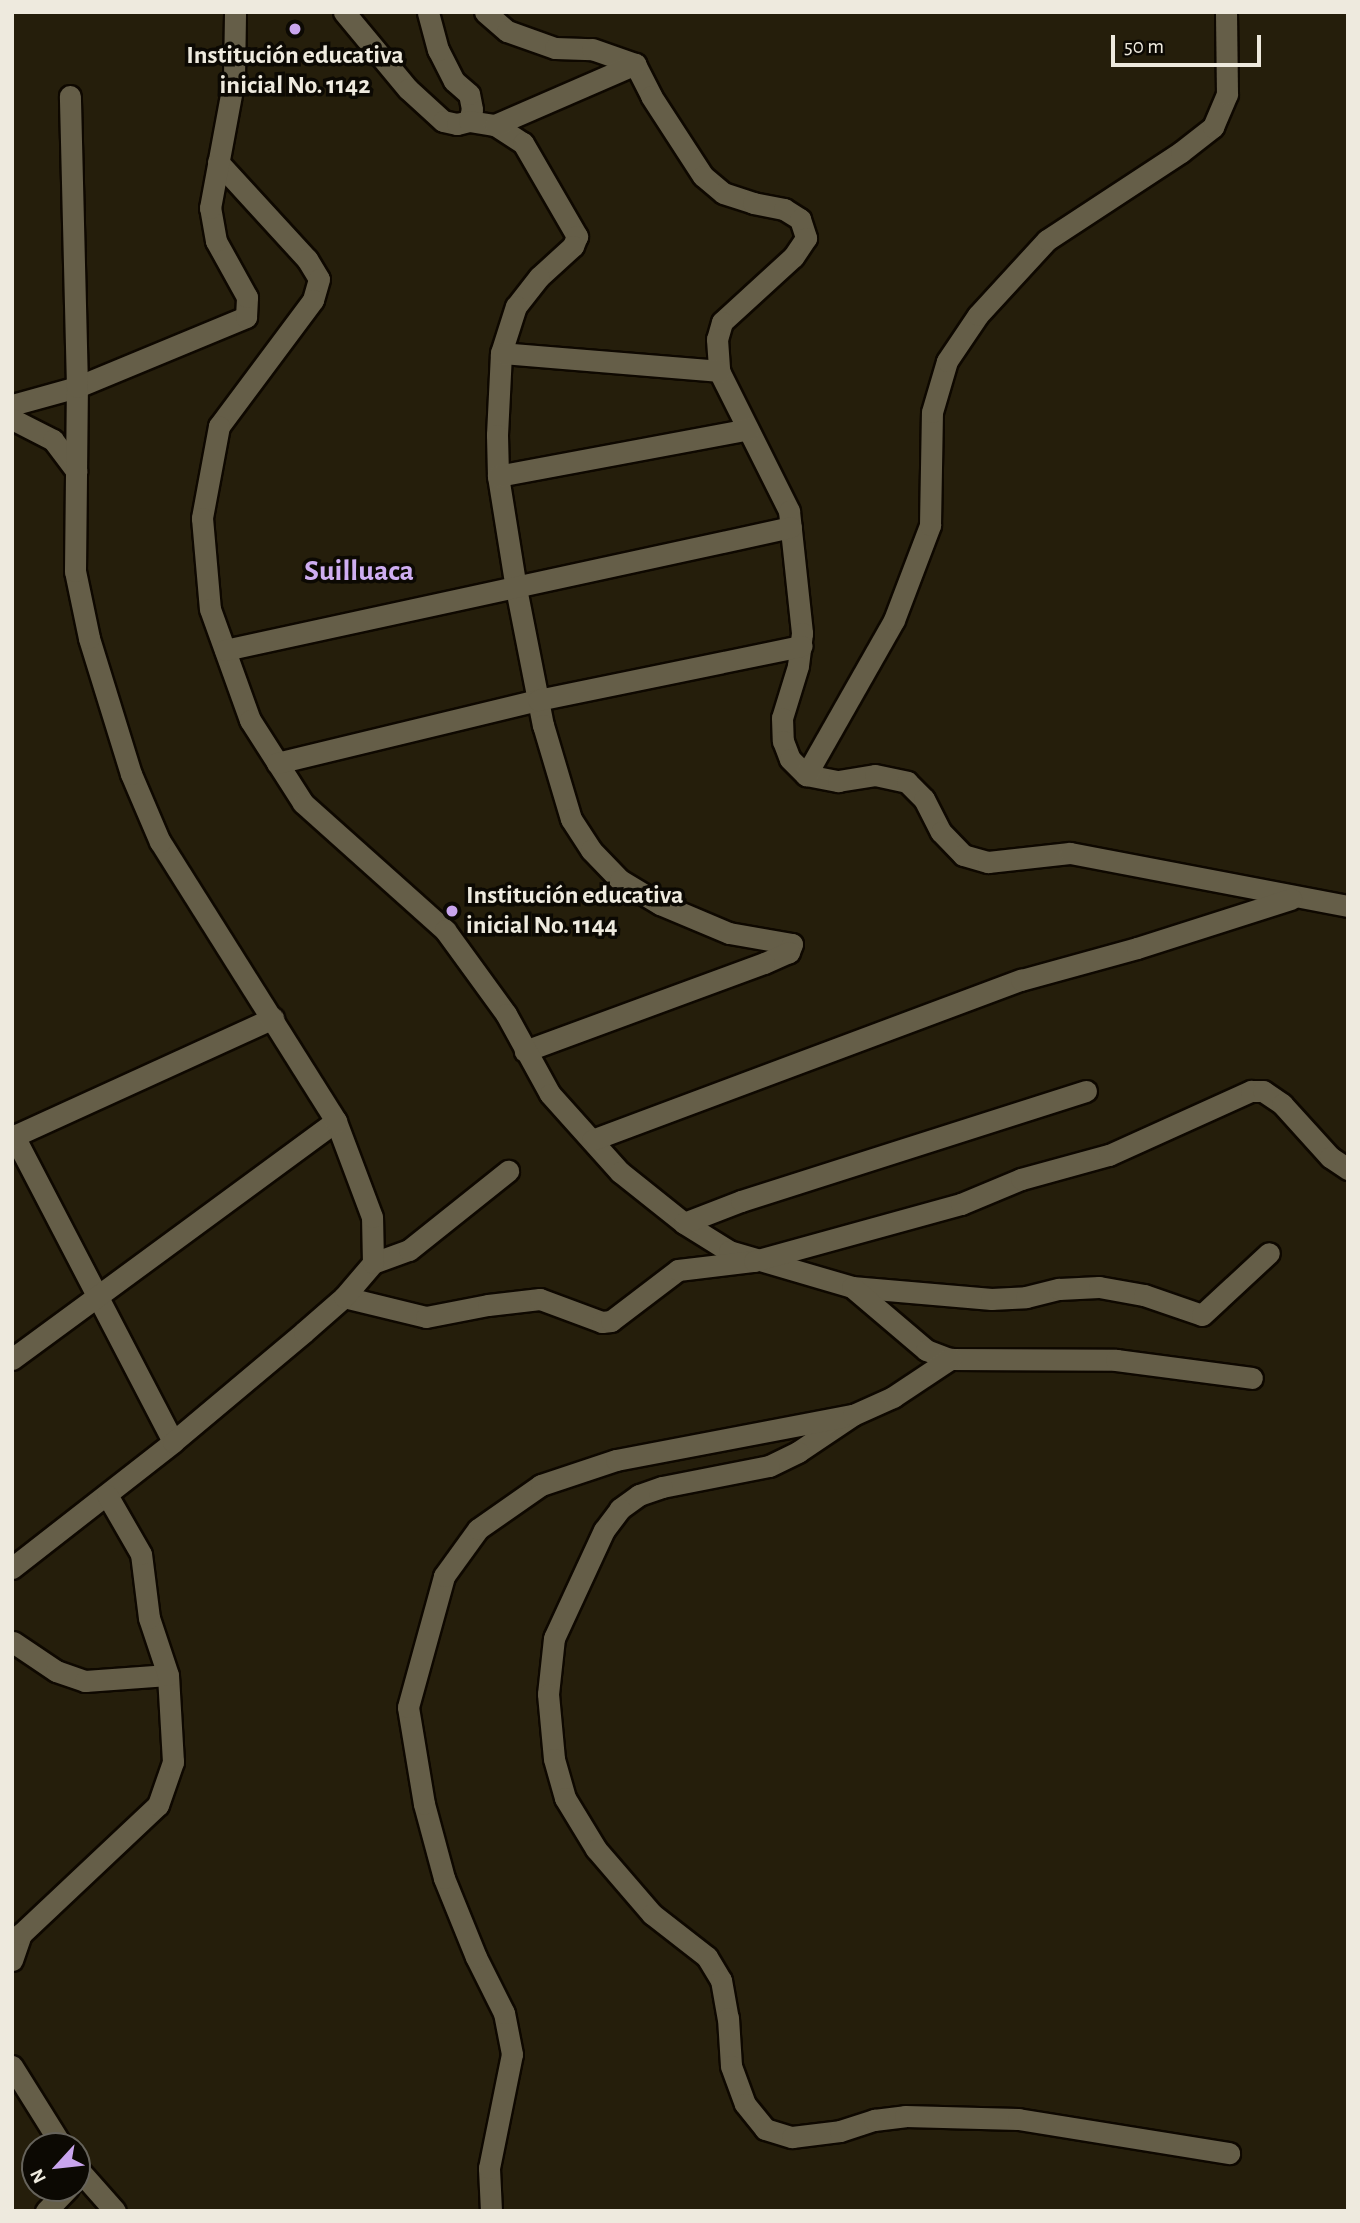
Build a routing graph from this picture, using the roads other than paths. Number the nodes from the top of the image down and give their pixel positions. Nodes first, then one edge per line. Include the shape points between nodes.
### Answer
1 (235, 12) edge
2 (344, 12) edge
3 (428, 12) edge
4 (485, 12) edge
5 (1226, 12) edge
6 (635, 64) junction
7 (70, 96) dead end
8 (469, 121) junction
9 (495, 125) junction
10 (218, 162) junction
11 (501, 353) junction
12 (719, 370) junction
13 (77, 387) junction
14 (12, 405) edge
15 (12, 419) edge
16 (748, 429) junction
17 (76, 471) junction
18 (498, 476) junction
19 (791, 527) junction
20 (516, 588) junction
21 (802, 646) junction
22 (225, 650) junction
23 (538, 700) junction
24 (278, 763) junction
25 (806, 775) junction
26 (1295, 898) junction
27 (1348, 906) edge
28 (273, 1018) junction
29 (525, 1051) junction
30 (1086, 1091) dead end
31 (336, 1121) junction
32 (13, 1137) edge
33 (592, 1140) junction
34 (1348, 1169) edge
35 (508, 1171) dead end
36 (684, 1223) junction
37 (1269, 1253) dead end
38 (754, 1261) junction
39 (373, 1263) junction
40 (852, 1287) junction
41 (96, 1295) junction
42 (344, 1297) junction
43 (12, 1359) edge
44 (950, 1359) junction
45 (1252, 1378) dead end
46 (853, 1415) junction
47 (173, 1442) junction
48 (107, 1495) junction
49 (12, 1568) edge
50 (13, 1642) edge
51 (168, 1675) junction
52 (12, 1960) edge
53 (12, 2066) edge
54 (53, 2132) edge
55 (1229, 2153) dead end
56 (91, 2190) edge
57 (115, 2211) edge
58 (491, 2211) edge

1 - 10 street via 233,78
2 - 8 street via 408,89 443,121
3 - 8 street via 438,50 454,81 469,94
4 - 6 street via 507,31 555,48 592,49
5 - 25 street via 1227,94 1213,127 1047,240 978,315 947,361 932,412 930,525 894,620
6 - 9 street
6 - 12 street via 703,176 723,193 784,208 800,219 806,238 793,257 722,322 717,339
7 - 13 street
8 - 9 street
9 - 11 street via 523,143 578,236 516,306
10 - 13 street via 210,208 216,241 247,297 246,317
10 - 22 street via 307,258 319,279 313,300 219,426 202,517 210,609
11 - 12 street
11 - 18 street
12 - 16 street
13 - 14 street
13 - 17 street
15 - 17 street via 53,440
16 - 18 street
16 - 19 street via 789,511
17 - 28 street via 75,571 89,638 131,774 160,842
18 - 20 street
19 - 20 street
19 - 21 street
20 - 22 street
20 - 23 street
21 - 23 street
21 - 25 street via 782,718 790,760
22 - 24 street via 250,720
23 - 24 street
23 - 29 street via 571,820 620,880 701,924 792,944 789,952 764,963
24 - 29 street via 303,803 445,930 506,1014
25 - 26 street via 838,781 875,775 907,782 963,855 988,862 1070,853
26 - 27 street
26 - 33 street via 1021,980
28 - 31 street
28 - 32 street
29 - 33 street via 550,1094
30 - 36 street
31 - 39 street via 372,1217
31 - 41 street
32 - 41 street
33 - 36 street via 620,1172
34 - 38 street via 1330,1157 1282,1104 1263,1091 1251,1090 1109,1155 1021,1179 961,1204
35 - 39 street via 409,1250
36 - 38 street
37 - 40 street via 1202,1315 1144,1295 1099,1287 991,1299
38 - 40 street
38 - 42 street via 678,1269 611,1321 602,1322 540,1299 426,1317
39 - 42 street
40 - 44 street via 926,1350
41 - 43 street
41 - 47 street
42 - 47 street
44 - 45 street via 1116,1360
44 - 46 street via 894,1397
46 - 55 street via 769,1466 639,1495 620,1509 604,1530 554,1638 548,1694 554,1759 565,1798 596,1849 652,1914 708,1957 721,1980 731,2066 745,2104 765,2129 792,2137 905,2116 1018,2119
46 - 58 street via 616,1460 541,1485 478,1529 444,1576 408,1707 424,1804 444,1878 504,2013 512,2054 489,2168
47 - 48 street
48 - 49 street
48 - 51 street via 141,1554 149,1618
50 - 51 street via 56,1671 85,1681
51 - 52 street via 173,1762 158,1805 21,1934
53 - 54 street
56 - 57 street

